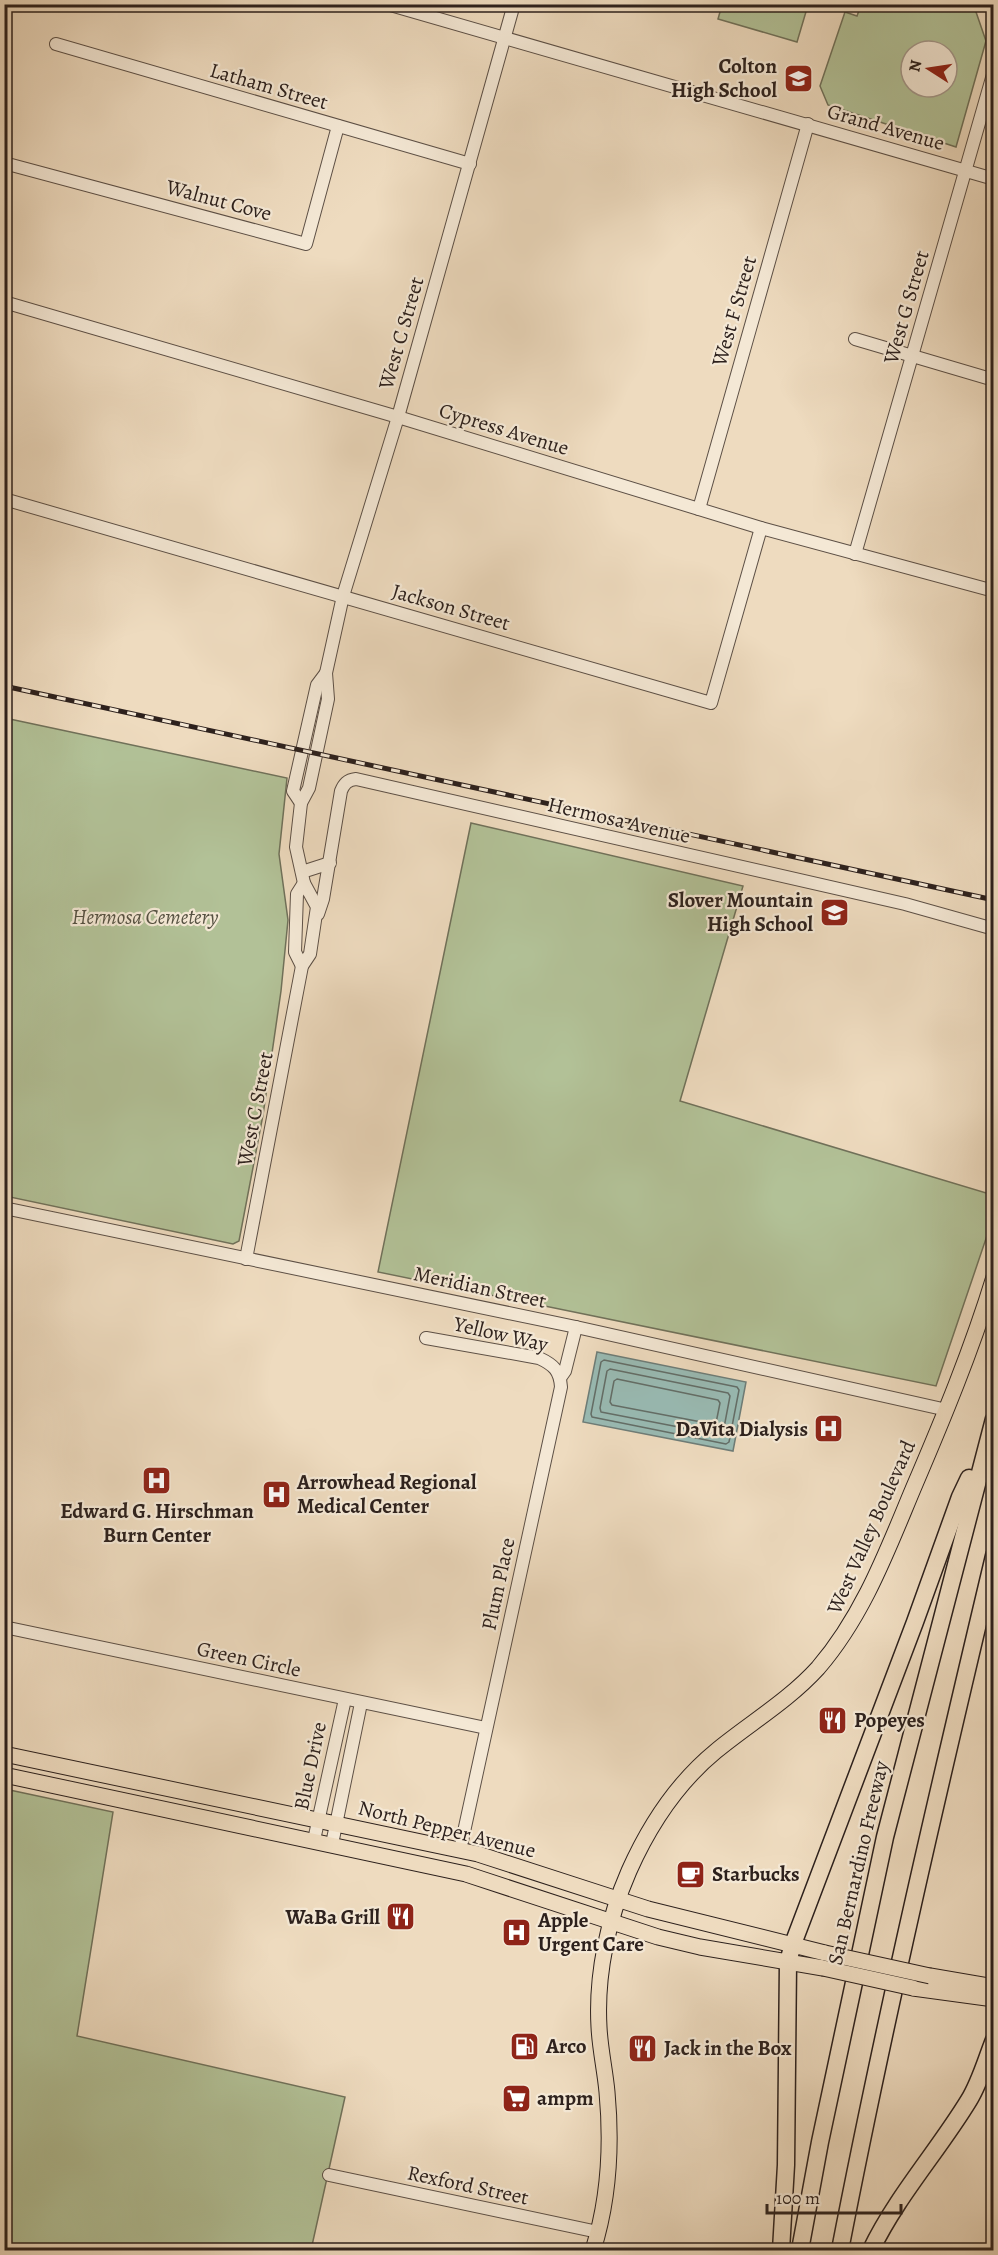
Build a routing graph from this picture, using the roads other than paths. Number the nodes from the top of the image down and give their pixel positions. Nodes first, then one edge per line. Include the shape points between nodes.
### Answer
1 (387, 4) edge
2 (514, 4) edge
3 (504, 39) junction
4 (56, 44) dead end
5 (993, 71) edge
6 (808, 124) junction
7 (338, 126) junction
8 (4, 164) edge
9 (470, 164) junction
10 (965, 170) junction
11 (993, 179) edge
12 (4, 302) edge
13 (855, 339) dead end
14 (913, 355) junction
15 (993, 380) edge
16 (398, 417) junction
17 (4, 499) edge
18 (699, 509) junction
19 (761, 528) junction
20 (855, 554) junction
21 (993, 591) edge
22 (343, 596) junction
23 (330, 863) junction
24 (303, 878) junction
25 (316, 921) junction
26 (993, 929) edge
27 (302, 966) junction
28 (4, 1208) edge
29 (246, 1259) junction
30 (993, 1277) edge
31 (576, 1327) junction
32 (426, 1338) dead end
33 (560, 1378) junction
34 (947, 1410) junction
35 (993, 1419) edge
36 (987, 1442) junction
37 (993, 1556) edge
38 (4, 1627) edge
39 (345, 1699) junction
40 (361, 1703) junction
41 (486, 1728) junction
42 (4, 1754) edge
43 (4, 1776) edge
44 (318, 1820) junction
45 (336, 1824) junction
46 (314, 1840) junction
47 (411, 1840) junction
48 (332, 1844) junction
49 (460, 1850) junction
50 (367, 1852) junction
51 (619, 1898) junction
52 (611, 1920) junction
53 (793, 1944) junction
54 (824, 1961) junction
55 (788, 1962) junction
56 (928, 1983) junction
57 (993, 1987) edge
58 (993, 2000) edge
59 (993, 2040) edge
60 (329, 2175) dead end
61 (598, 2232) junction
62 (592, 2250) edge
63 (781, 2250) edge
64 (800, 2250) edge
65 (840, 2250) edge
66 (871, 2250) edge

1 - 3 street, Grand Avenue
2 - 3 street, West C Street
3 - 6 street, Grand Avenue
3 - 9 street, West C Street
4 - 7 street, Latham Street
5 - 10 street, West G Street
6 - 10 street, Grand Avenue
6 - 18 street, West F Street
7 - 8 street, Walnut Cove via 306,244
7 - 9 street, Latham Street
9 - 16 street, West C Street
10 - 11 street, Grand Avenue
10 - 14 street, West G Street
12 - 16 street, Cypress Avenue
13 - 14 street
14 - 15 street
14 - 20 street, West G Street
16 - 18 street, Cypress Avenue
16 - 22 street, West C Street
17 - 22 street, Jackson Street
18 - 19 street, Cypress Avenue
19 - 20 street, Cypress Avenue
19 - 22 street, Jackson Street via 711,703
20 - 21 street, Cypress Avenue
22 - 24 street, West C Street via 326,673 328,699 309,788 301,803 296,847
23 - 24 street
23 - 25 street
23 - 26 street, Hermosa Avenue via 341,792 344,785 356,779 904,904
24 - 25 street, West C Street via 317,907
24 - 27 street, West C Street via 297,894 295,952
25 - 27 street, West C Street via 309,954
27 - 29 street, West C Street
28 - 29 street, Meridian Street
29 - 31 street, Meridian Street
30 - 34 main road, West Valley Boulevard
31 - 33 street, Plum Place via 566,1371
31 - 34 street, Meridian Street
32 - 33 street, Yellow Way via 539,1358 557,1369
33 - 41 street, Plum Place via 561,1388
34 - 51 main road, West Valley Boulevard via 885,1556 846,1633 785,1700 688,1776 637,1852
35 - 36 highway, San Bernardino Freeway
36 - 53 highway via 960,1497
36 - 64 highway, San Bernardino Freeway via 885,1838
37 - 65 highway via 925,1849
38 - 39 street, Green Circle
39 - 40 street, Green Circle
39 - 44 street, Blue Drive
40 - 41 street, Green Circle
40 - 45 street, Blue Drive
41 - 49 street, Plum Place
42 - 44 main road, North Pepper Avenue
43 - 46 main road, North Pepper Avenue
44 - 45 main road, North Pepper Avenue
44 - 46 street, Blue Drive
45 - 47 main road, North Pepper Avenue
45 - 48 street, Blue Drive
46 - 48 main road, North Pepper Avenue
47 - 49 main road, North Pepper Avenue
47 - 50 main road via 398,1846 369,1847
48 - 50 main road, North Pepper Avenue
49 - 51 main road, North Pepper Avenue
50 - 52 main road, North Pepper Avenue via 474,1876
51 - 52 main road, West Valley Boulevard
51 - 53 main road, North Pepper Avenue via 678,1917
52 - 55 main road, North Pepper Avenue via 684,1943
52 - 61 main road, West Valley Boulevard via 598,2002 609,2139 605,2200
53 - 54 main road, North Pepper Avenue
53 - 55 highway
54 - 55 main road, North Pepper Avenue
54 - 56 main road, North Pepper Avenue, bridge
55 - 63 highway
56 - 57 main road
56 - 58 main road
59 - 66 highway via 970,2097
60 - 61 street, Rexford Street
61 - 62 main road, West Valley Boulevard

